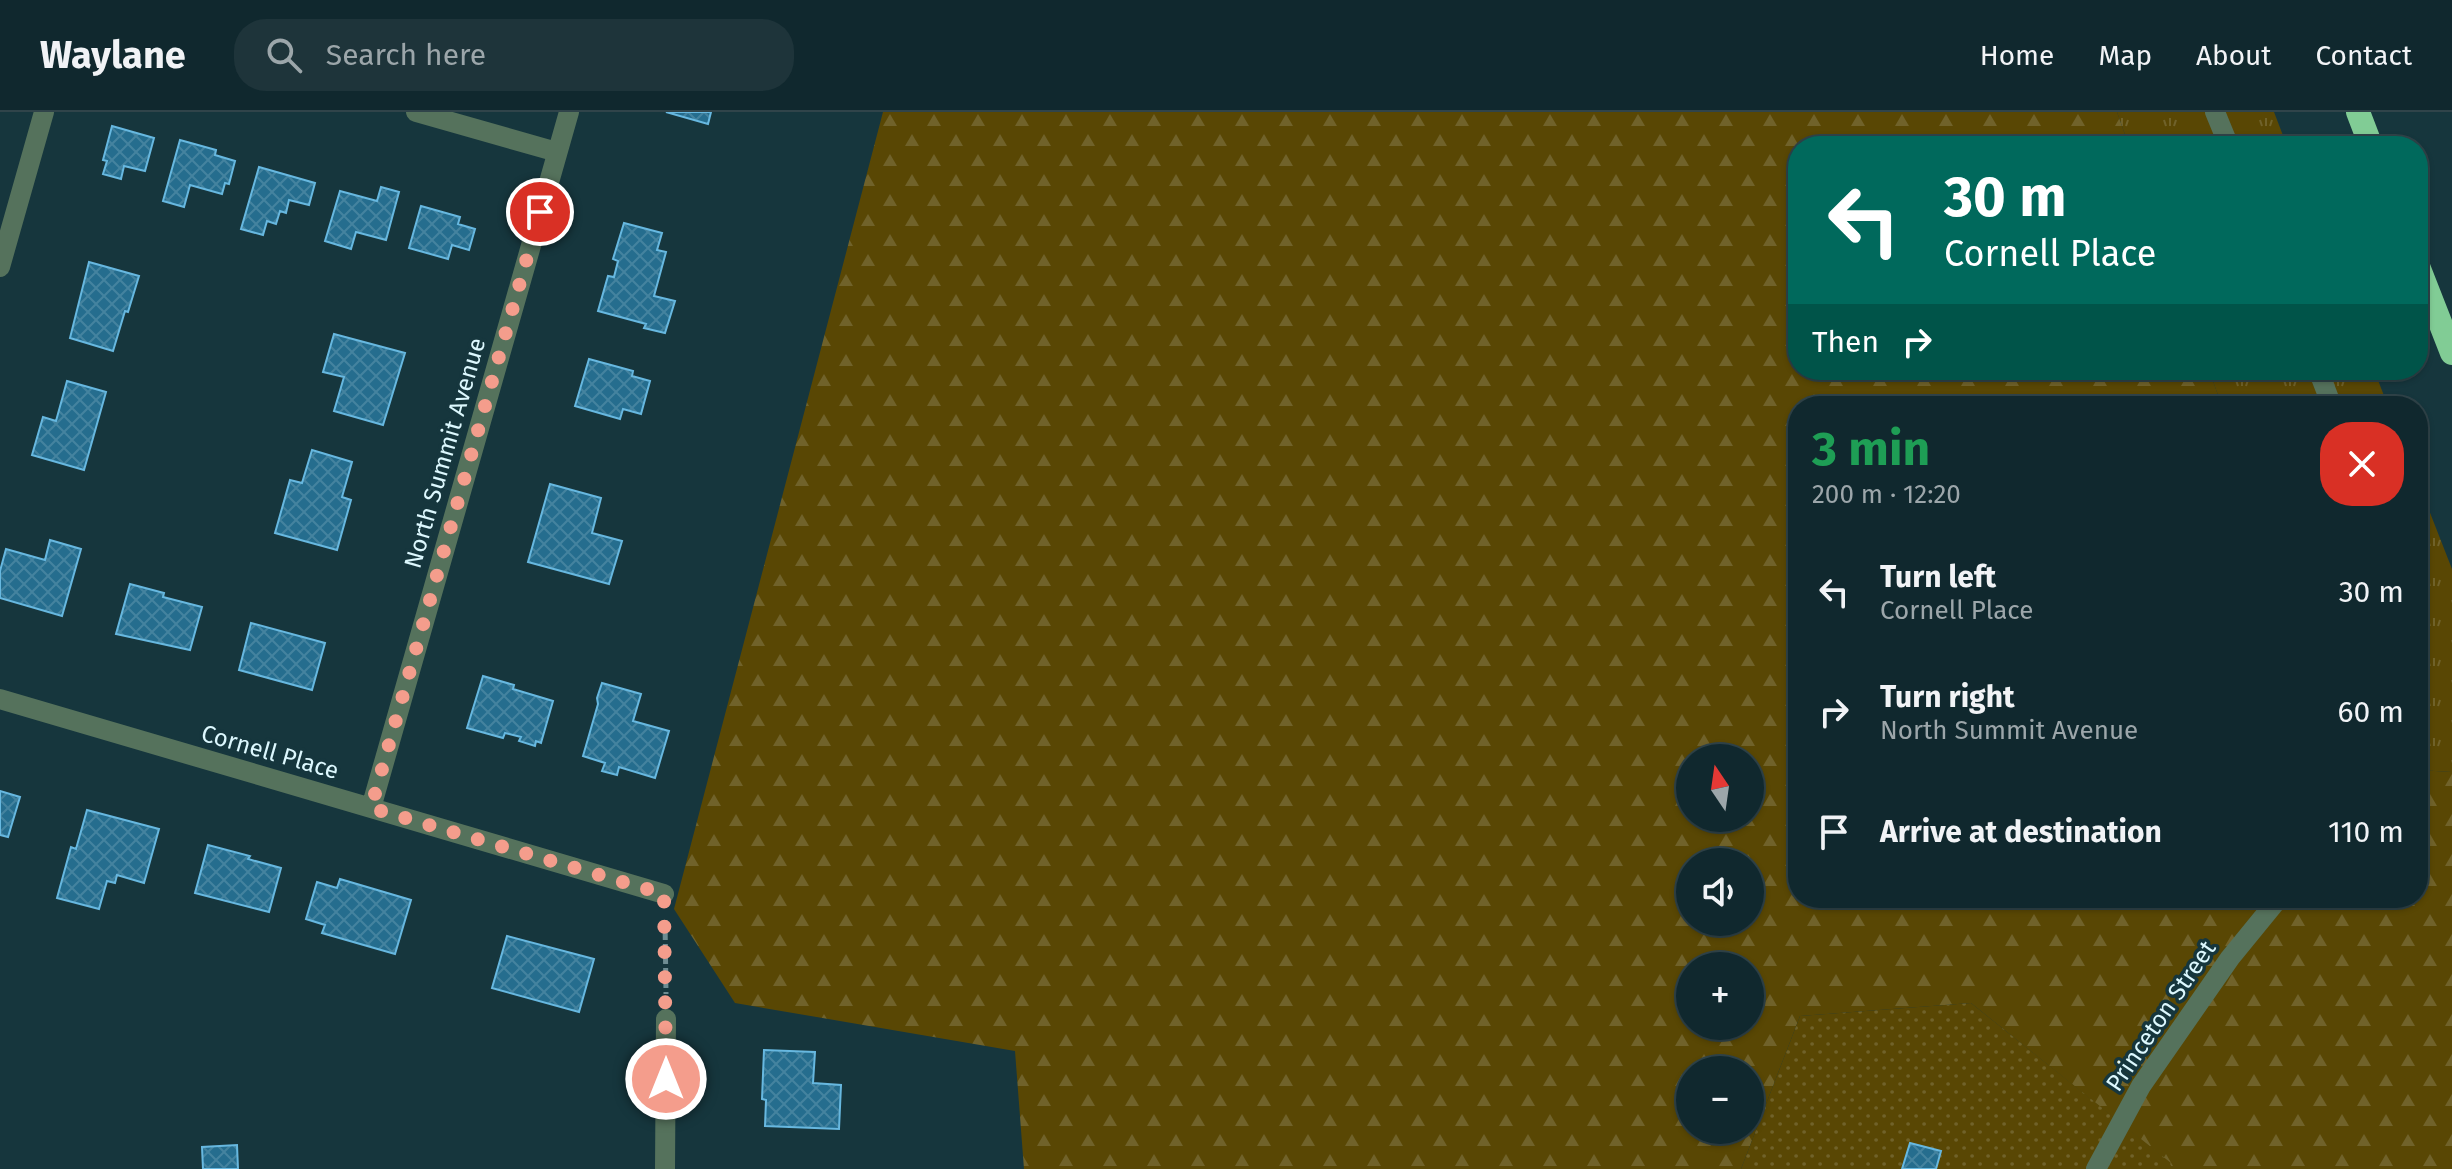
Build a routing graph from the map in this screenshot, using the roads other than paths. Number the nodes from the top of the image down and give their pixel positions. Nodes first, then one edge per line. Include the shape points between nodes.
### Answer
1 (44, 112) edge
2 (416, 112) edge
3 (569, 112) edge
4 (2215, 112) edge
5 (2358, 112) edge
6 (2225, 136) edge
7 (2367, 136) edge
8 (557, 152) junction
9 (0, 267) edge
10 (2428, 292) edge
11 (2452, 353) edge
12 (0, 699) edge
13 (371, 808) junction
14 (664, 894) road end
15 (2271, 908) edge
16 (666, 1019) road end
17 (665, 1169) edge
18 (2096, 1169) edge

1 - 9 street
2 - 8 street
3 - 8 street, North Summit Avenue
4 - 6 street
5 - 7 highway
8 - 13 street, North Summit Avenue
10 - 11 highway
12 - 13 street, Cornell Place
13 - 14 street, Cornell Place
15 - 18 street, Princeton Street via 2141,1086
16 - 17 street

